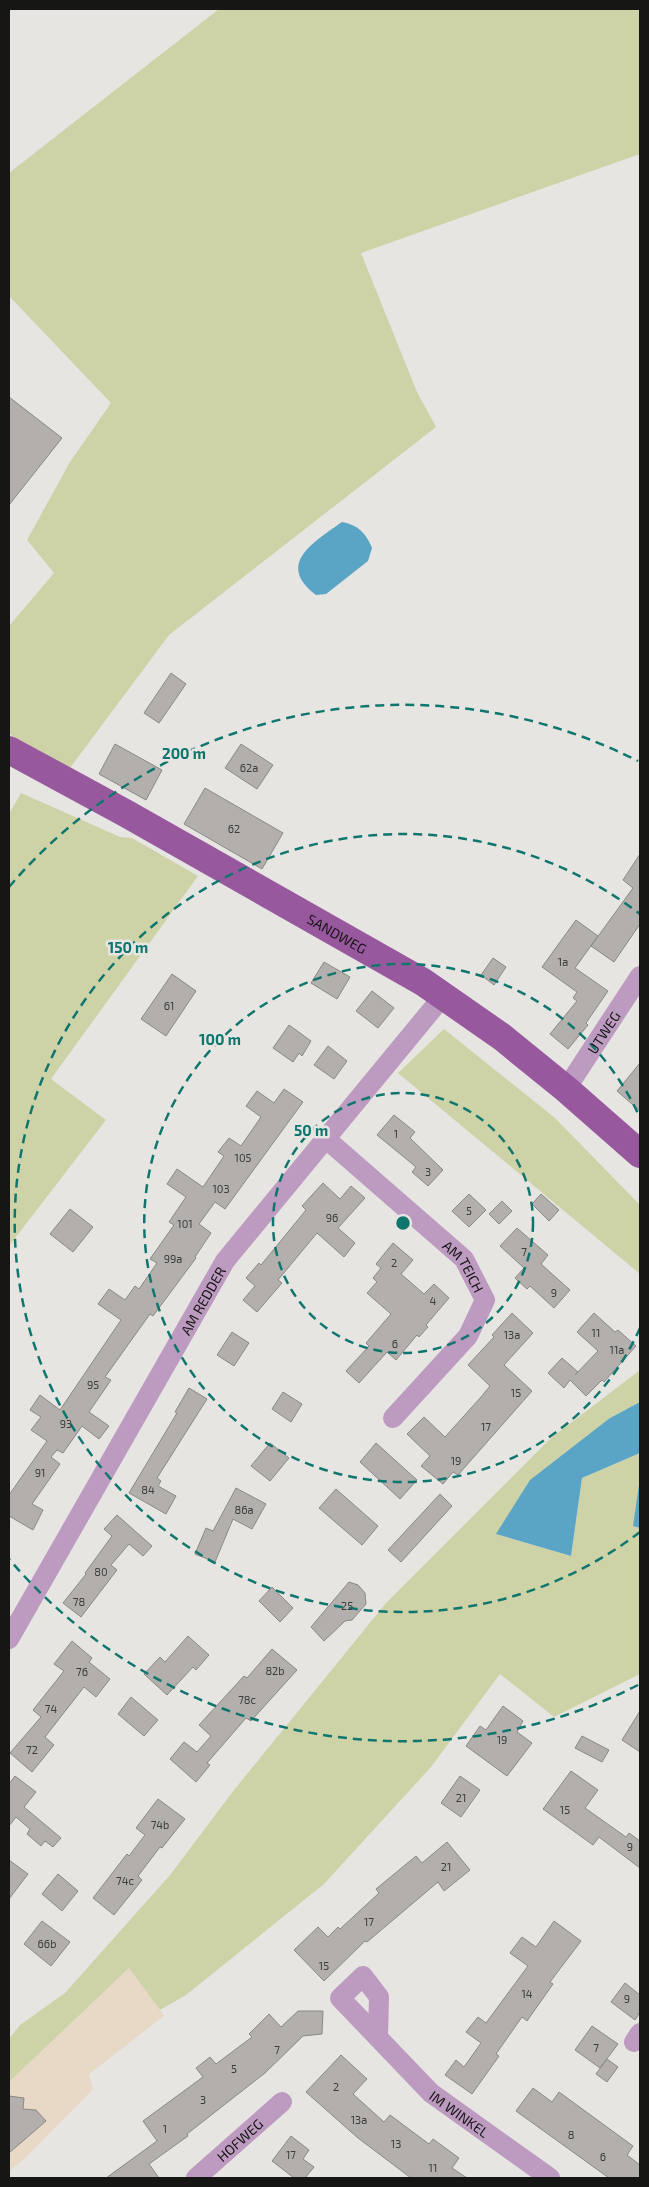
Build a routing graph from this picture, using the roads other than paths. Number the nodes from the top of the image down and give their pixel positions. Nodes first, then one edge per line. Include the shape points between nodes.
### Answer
1 (9, 750) edge
2 (640, 976) edge
3 (444, 996) junction
4 (566, 1089) junction
5 (324, 1138) junction
6 (640, 1154) edge
7 (393, 1418) dead end
8 (9, 1639) edge
9 (378, 2038) dead end
10 (282, 2102) dead end
11 (196, 2178) edge
12 (550, 2178) edge

1 - 3 main road, SANDWEG
2 - 4 street, UTWEG
3 - 4 main road, SANDWEG via 502,1037
3 - 5 street, AM REDDER
4 - 6 main road, SANDWEG
5 - 7 street, AM TEICH via 464,1259 485,1300 468,1336
5 - 8 street, AM REDDER via 225,1261
9 - 12 street, IM WINKEL via 431,2093
10 - 11 street, HOFWEG

